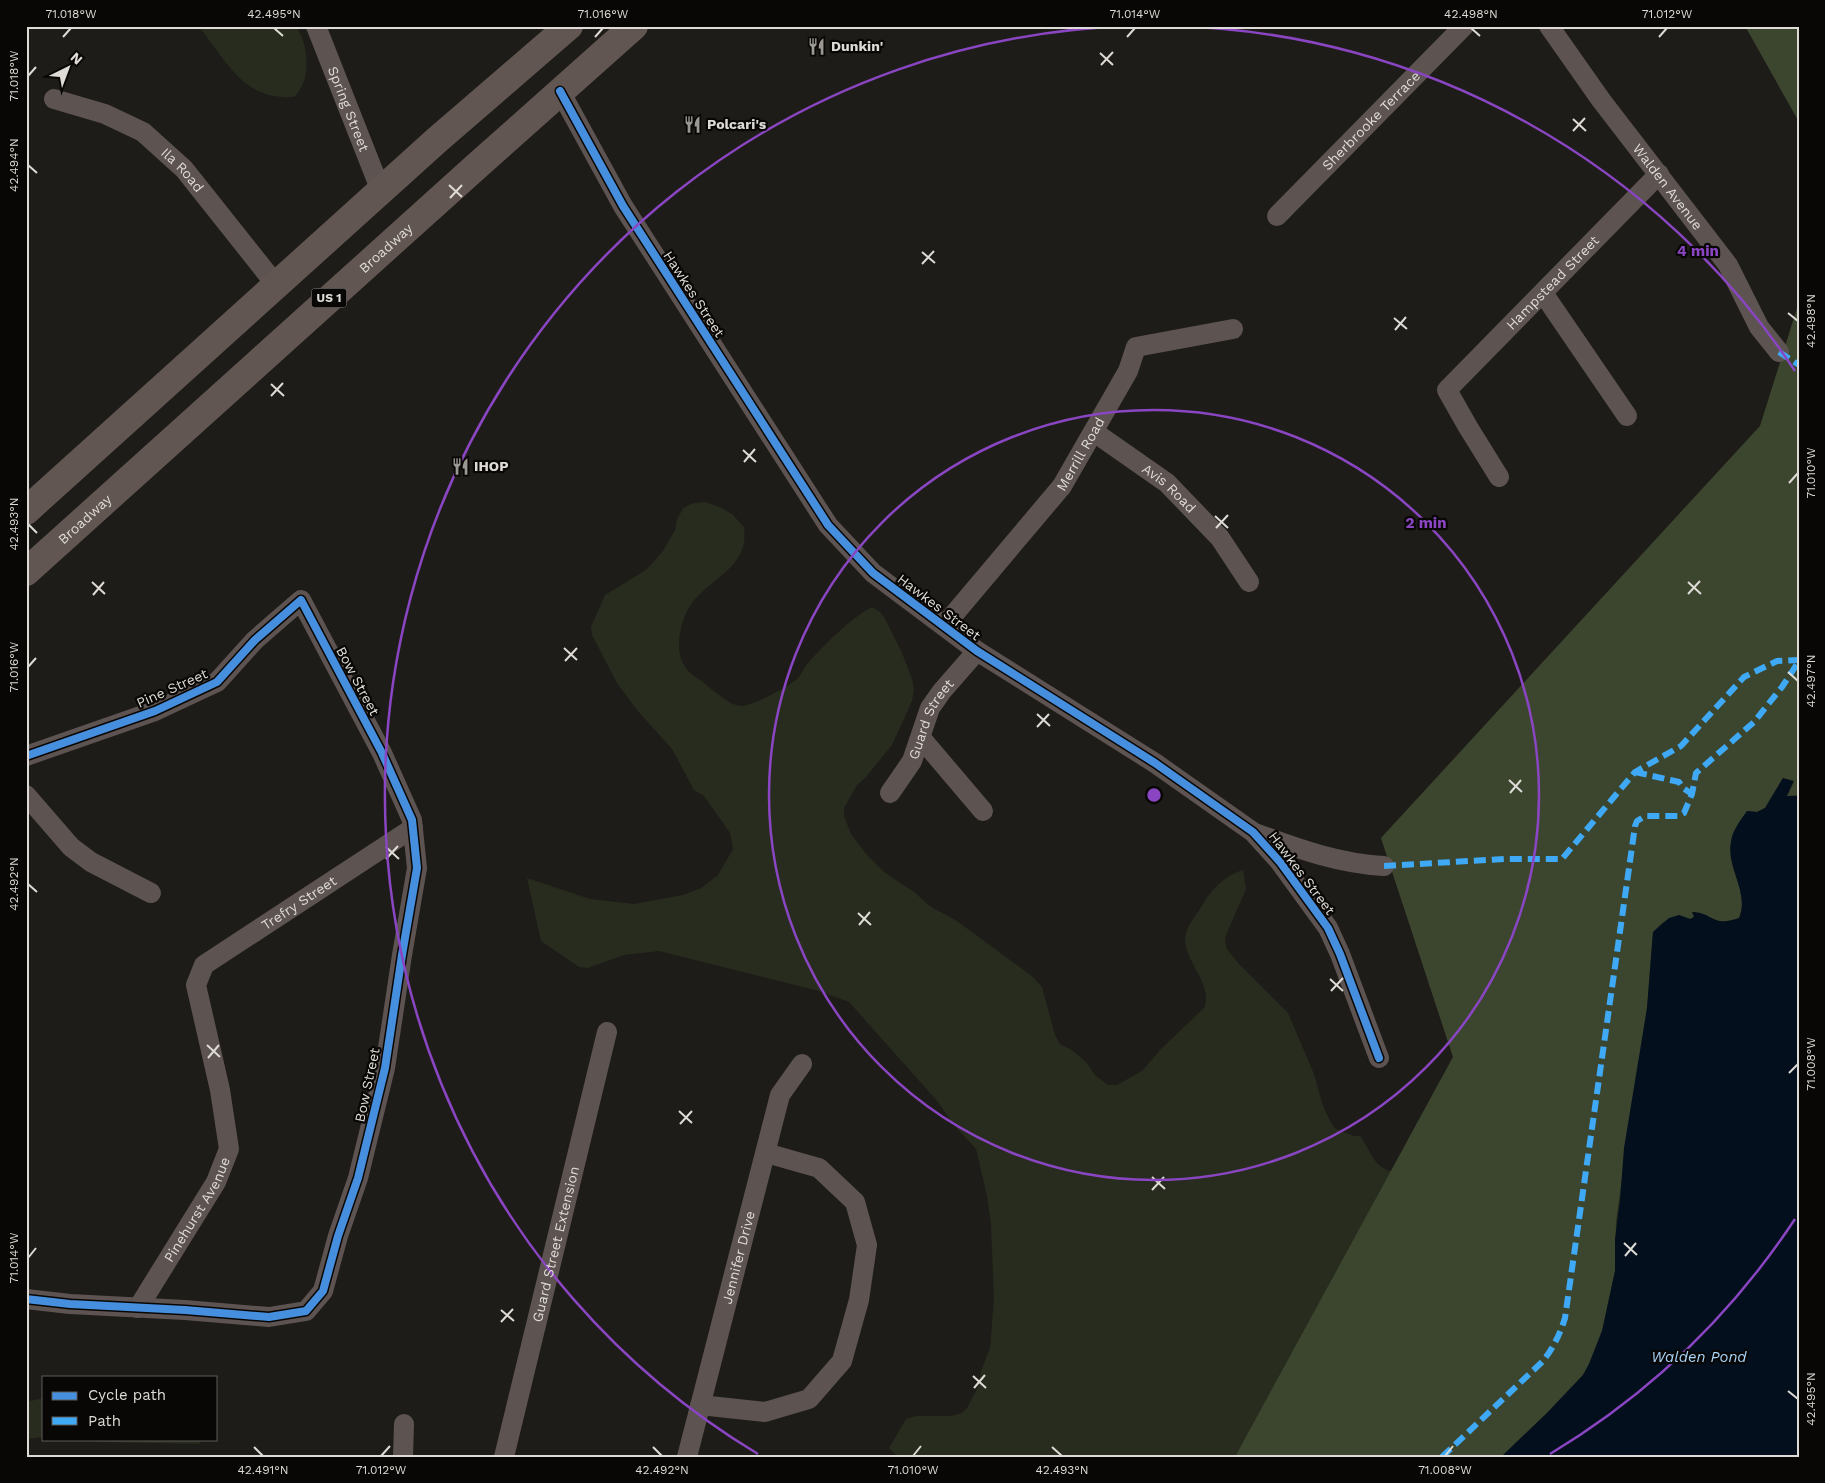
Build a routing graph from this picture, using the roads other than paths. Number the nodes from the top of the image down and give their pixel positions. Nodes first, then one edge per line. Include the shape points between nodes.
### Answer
1 (316, 26) edge
2 (569, 26) edge
3 (634, 26) edge
4 (1464, 26) edge
5 (1549, 26) edge
6 (560, 91) junction
7 (54, 99) dead end
8 (1659, 174) junction
9 (381, 191) junction
10 (1277, 216) dead end
11 (277, 286) junction
12 (1543, 293) junction
13 (1233, 329) dead end
14 (1779, 352) dead end
15 (1627, 416) dead end
16 (1094, 432) junction
17 (1499, 477) dead end
18 (26, 511) edge
19 (26, 572) edge
20 (1250, 582) dead end
21 (301, 600) joint
22 (944, 626) junction
23 (977, 651) junction
24 (920, 738) junction
25 (26, 756) edge
26 (890, 792) dead end
27 (26, 795) edge
28 (983, 811) dead end
29 (413, 828) junction
30 (1254, 832) junction
31 (1384, 866) dead end
32 (151, 893) dead end
33 (196, 985) joint
34 (607, 1032) dead end
35 (1379, 1058) dead end
36 (802, 1064) dead end
37 (766, 1153) junction
38 (26, 1299) edge
39 (138, 1308) junction
40 (700, 1405) junction
41 (404, 1424) dead end
42 (403, 1457) edge
43 (504, 1457) edge
44 (687, 1457) edge

1 - 9 street, Spring Street
2 - 9 highway
3 - 6 highway, Broadway / US 1
4 - 10 street, Sherbrooke Terrace
5 - 8 street, Walden Avenue
6 - 19 highway, Broadway / US 1
6 - 22 street, Hawkes Street via 623,206 828,525 873,573
7 - 11 street, Ila Road via 105,114 143,132 184,169
8 - 12 street, Hampstead Street
8 - 14 street, Walden Avenue via 1728,265 1759,327
9 - 11 highway
11 - 18 highway
12 - 15 street
12 - 17 street, Hampstead Street via 1448,390
13 - 16 street, Merrill Road via 1136,347 1128,371
16 - 20 street, Avis Road via 1168,483 1220,538
16 - 22 street, Merrill Road via 1062,486
21 - 25 street, Pine Street via 255,640 218,682 156,711
21 - 29 street, Bow Street via 382,753
22 - 23 street, Hawkes Street
23 - 24 street, Guard Street via 930,708
23 - 30 street, Hawkes Street via 1155,763
24 - 26 street, Guard Street via 912,761
24 - 28 street
27 - 32 street via 71,847 91,862
29 - 33 street, Trefry Street via 204,965
29 - 39 street, Bow Street via 417,868 385,1068 358,1178 323,1291 306,1311 269,1317
30 - 31 street via 1352,862
30 - 35 street, Hawkes Street via 1328,928
33 - 39 street, Pinehurst Avenue via 220,1090 229,1149 216,1182
34 - 43 street, Guard Street Extension
36 - 37 street, Jennifer Drive via 780,1094
37 - 40 street, Jennifer Drive
37 - 40 street via 819,1168 855,1202 867,1244 859,1300 842,1361 809,1398 765,1412
38 - 39 street, Bow Street
40 - 44 street, Jennifer Drive
41 - 42 street

